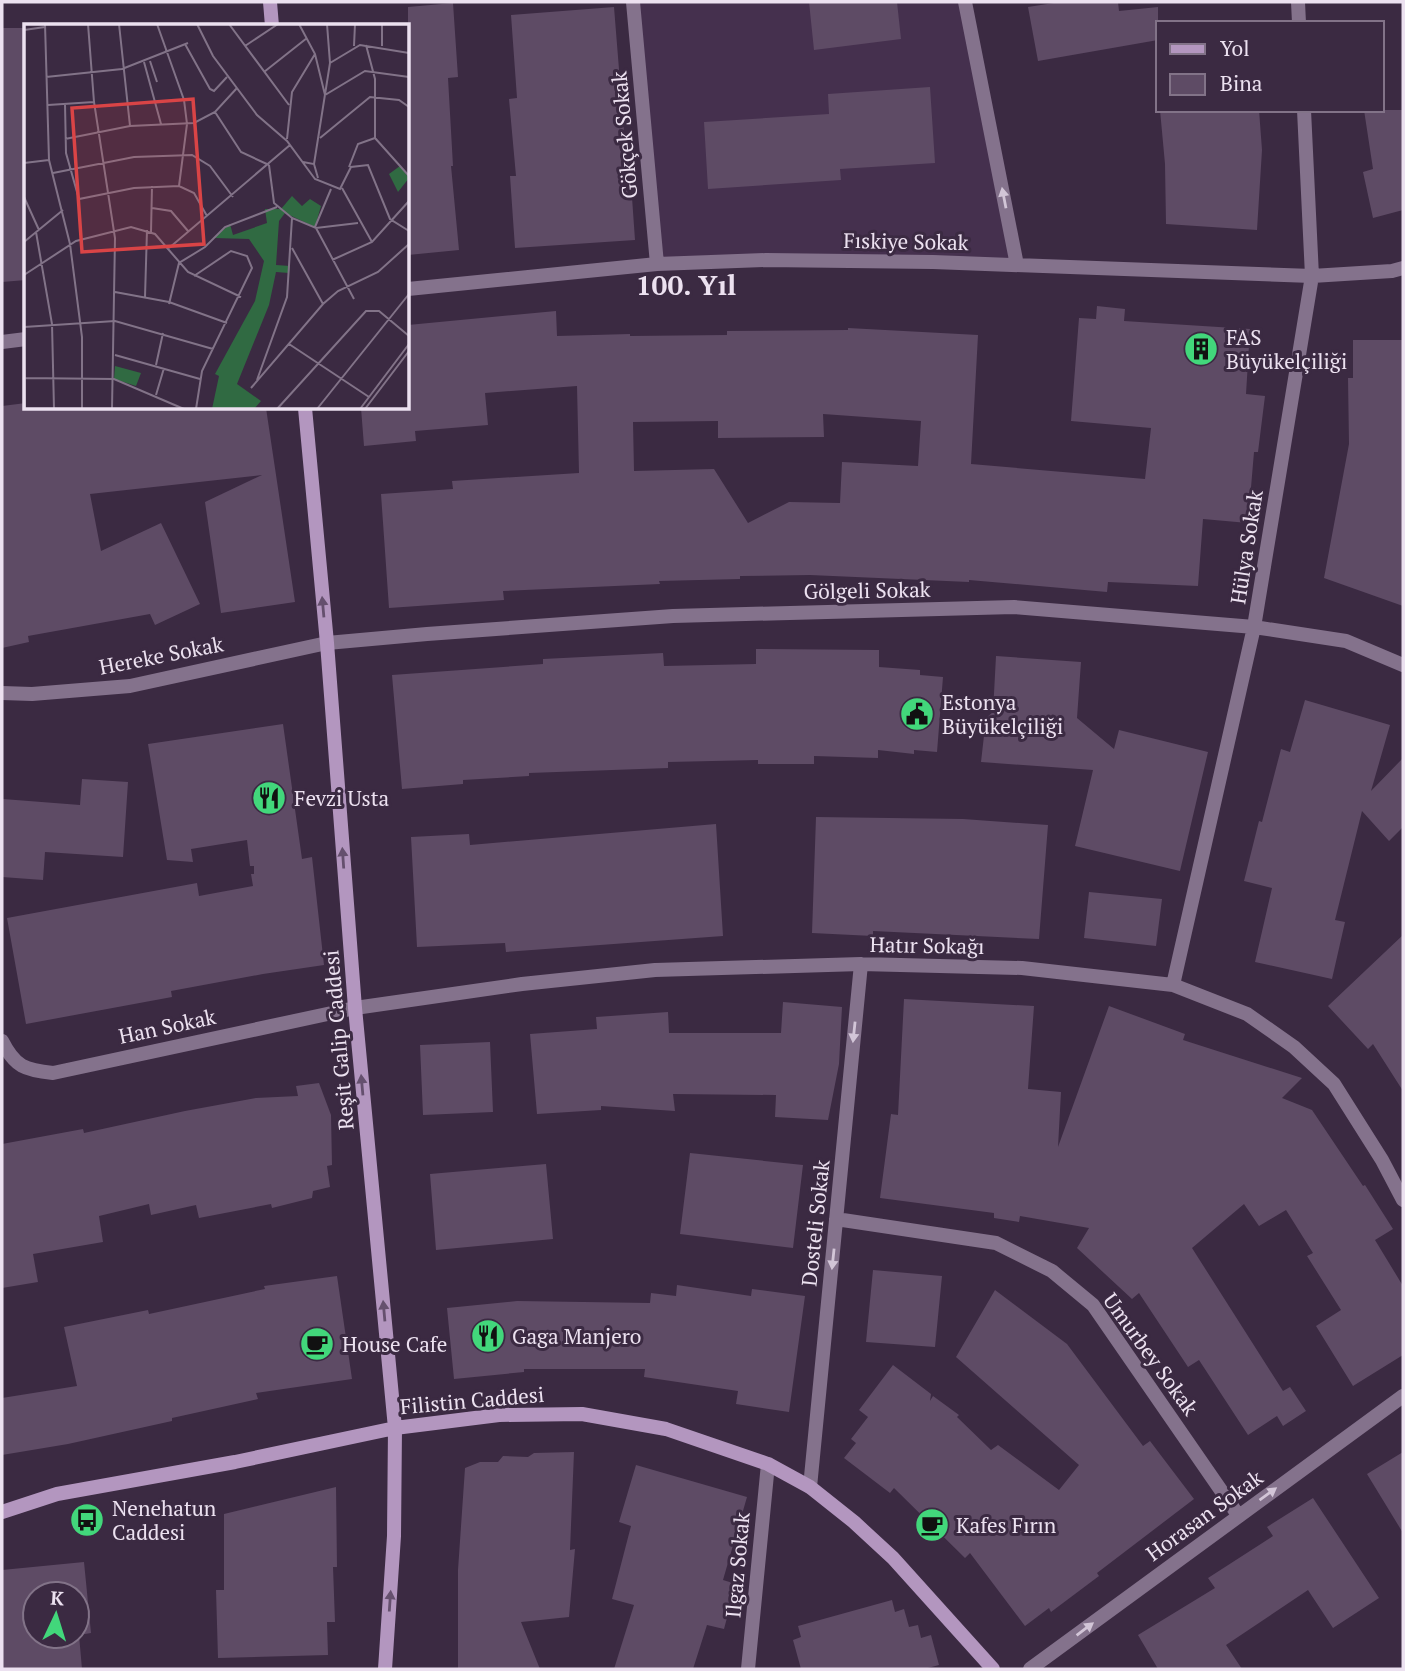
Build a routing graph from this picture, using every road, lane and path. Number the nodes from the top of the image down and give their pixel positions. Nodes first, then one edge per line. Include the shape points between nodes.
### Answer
1 (270, 2) edge
2 (633, 2) edge
3 (965, 2) edge
4 (1298, 2) edge
5 (1299, 21) edge
6 (272, 24) edge
7 (1304, 112) edge
8 (657, 264) junction
9 (1017, 265) junction
10 (1403, 268) edge
11 (1312, 276) junction
12 (410, 289) edge
13 (24, 339) edge
14 (2, 342) edge
15 (305, 410) edge
16 (1254, 627) junction
17 (327, 643) junction
18 (1403, 665) edge
19 (2, 693) edge
20 (861, 964) junction
21 (1173, 985) junction
22 (355, 1008) junction
23 (2, 1041) edge
24 (1403, 1200) edge
25 (836, 1219) junction
26 (1403, 1396) edge
27 (395, 1428) junction
28 (768, 1464) junction
29 (810, 1487) junction
30 (2, 1513) edge
31 (1238, 1515) junction
32 (385, 1669) edge
33 (748, 1669) edge
34 (993, 1669) edge
35 (1030, 1669) edge

1 - 6 main road
2 - 8 street, Gökçek Sokak
9 -> 3 street
4 - 5 street
7 - 11 street, Hülya Sokak
8 - 9 street, Fıskiye Sokak via 766,260
8 - 12 street, Fıskiye Sokak
9 - 11 street, Fıskiye Sokak
10 - 11 street, Fıskiye Sokak
11 - 16 street, Hülya Sokak
13 - 14 street
17 -> 15 main road, Reşit Galip Caddesi
16 - 17 street, Gölgeli Sokak via 1013,607 673,616
16 - 18 street, Gölgeli Sokak via 1346,642
16 - 21 street, Hülya Sokak
17 - 19 street, Hereke Sokak via 130,685
22 -> 17 main road, Reşit Galip Caddesi
20 - 21 street, Hatır Sokağı via 1022,968
20 - 22 street, Hatır Sokağı via 655,970
20 -> 25 street, Dosteli Sokak
21 - 24 street, Hatır Sokağı via 1247,1014 1294,1047 1334,1084
22 - 23 street, Han Sokak via 53,1073 27,1070 9,1056
27 -> 22 main road, Reşit Galip Caddesi
25 -> 29 street, Dosteli Sokak
25 - 31 street, Umurbey Sokak via 996,1243 1052,1271 1093,1305
31 -> 26 street, Horasan Sokak
27 - 28 main road, Filistin Caddesi via 499,1415 582,1414 666,1429
27 - 30 main road, Filistin Caddesi via 57,1494
32 -> 27 main road, Reşit Galip Caddesi
28 - 29 main road, Filistin Caddesi
28 - 33 street, Ilgaz Sokak
29 - 34 main road, Filistin Caddesi via 893,1558
35 -> 31 street, Horasan Sokak

